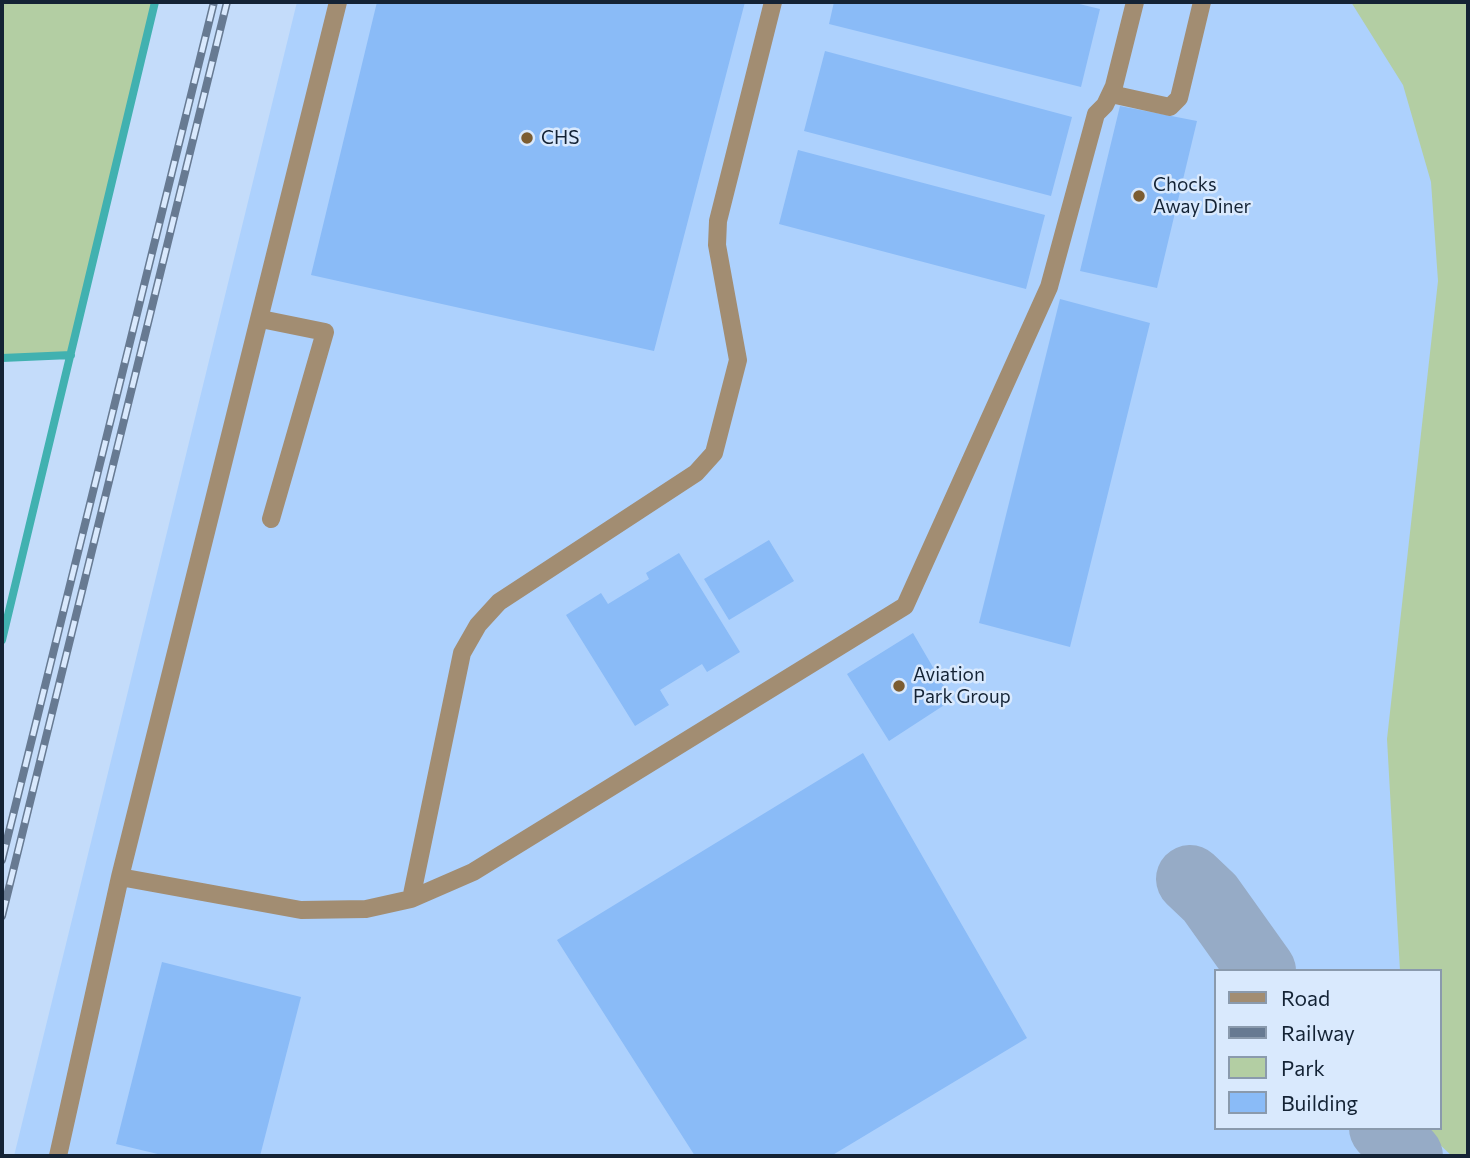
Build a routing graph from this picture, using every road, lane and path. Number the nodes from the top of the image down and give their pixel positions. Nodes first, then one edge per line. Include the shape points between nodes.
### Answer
1 (338, 2) edge
2 (773, 2) edge
3 (1135, 2) edge
4 (1202, 2) edge
5 (1111, 94) junction
6 (261, 319) junction
7 (271, 519) dead end
8 (120, 877) junction
9 (411, 899) junction
10 (58, 1156) edge

1 - 6 lane
2 - 9 lane via 718,221 717,245 738,360 714,453 696,474 499,602 478,625 462,653
3 - 5 lane
4 - 5 lane via 1179,97 1170,107
5 - 9 lane via 1096,114 1049,287 905,606 473,872
6 - 7 lane via 326,332
6 - 8 lane
8 - 9 lane via 301,910 366,909
8 - 10 lane

